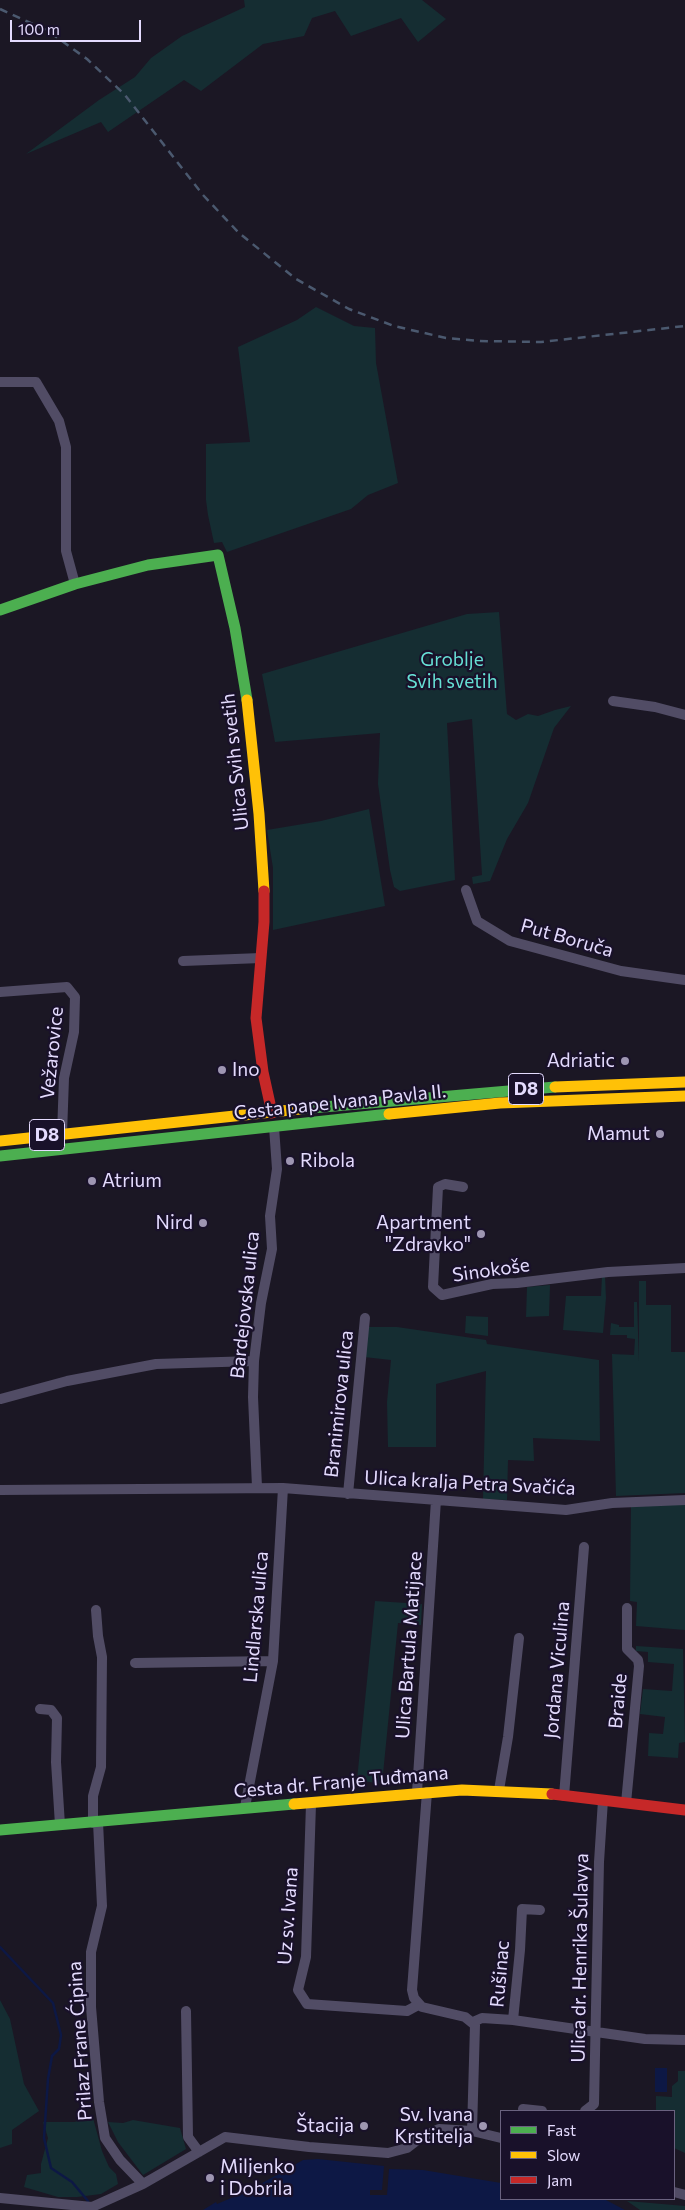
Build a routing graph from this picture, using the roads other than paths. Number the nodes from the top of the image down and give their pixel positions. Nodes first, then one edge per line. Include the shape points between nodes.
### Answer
1 (0, 382) edge
2 (75, 584) junction
3 (0, 610) edge
4 (613, 701) dead end
5 (685, 715) edge
6 (466, 890) dead end
7 (261, 958) junction
8 (183, 961) dead end
9 (685, 980) edge
10 (0, 992) edge
11 (685, 1082) edge
12 (685, 1096) edge
13 (272, 1113) junction
14 (274, 1127) junction
15 (62, 1134) junction
16 (0, 1141) edge
17 (0, 1156) edge
18 (463, 1186) dead end
19 (685, 1268) edge
20 (365, 1318) dead end
21 (254, 1361) junction
22 (1, 1399) edge
23 (257, 1487) junction
24 (283, 1488) junction
25 (0, 1490) edge
26 (348, 1494) junction
27 (436, 1500) junction
28 (685, 1500) edge
29 (584, 1547) dead end
30 (627, 1608) dead end
31 (96, 1610) dead end
32 (519, 1638) dead end
33 (273, 1661) junction
34 (135, 1663) dead end
35 (40, 1709) dead end
36 (499, 1790) junction
37 (422, 1792) junction
38 (564, 1796) junction
39 (603, 1800) junction
40 (626, 1803) junction
41 (311, 1804) junction
42 (246, 1807) junction
43 (685, 1810) edge
44 (95, 1823) junction
45 (60, 1825) junction
46 (0, 1830) edge
47 (540, 1910) dead end
48 (418, 2005) junction
49 (186, 2012) dead end
50 (513, 2020) junction
51 (473, 2022) junction
52 (596, 2032) junction
53 (685, 2040) edge
54 (523, 2109) dead end
55 (532, 2110) edge
56 (586, 2110) edge
57 (472, 2131) junction
58 (500, 2138) edge
59 (199, 2152) junction
60 (143, 2184) junction
61 (0, 2198) edge

1 - 2 street via 36,382 59,421 66,447 66,551
2 - 3 main road, Ulica Svih svetih
2 - 7 main road, Ulica Svih svetih via 148,565 218,555 245,686 259,814 264,869
4 - 5 street
6 - 9 street, Put Boruča via 477,921 510,941 621,971
7 - 8 street
7 - 13 main road, Ulica Svih svetih via 256,1018
10 - 15 street, Vežarovice via 67,987 75,997 74,1032 64,1078
11 - 13 main road, Cesta pape Ivana Pavla II. / D8 via 550,1087
12 - 14 main road, Cesta pape Ivana Pavla II. / D8 via 500,1104
13 - 15 main road, Cesta pape Ivana Pavla II. / D8
14 - 17 main road, Cesta pape Ivana Pavla II. / D8
14 - 21 street, Bardejovska ulica via 277,1169 270,1216 272,1249
15 - 16 main road, Cesta pape Ivana Pavla II. / D8
18 - 19 street, Sinokoše via 445,1184 438,1187 433,1287 442,1295 492,1284
20 - 26 street, Branimirova ulica
21 - 22 street via 156,1364 67,1381
21 - 23 street, Bardejovska ulica
23 - 24 street
23 - 25 street
24 - 26 street, Ulica kralja Petra Svačića
24 - 33 street, Lindlarska ulica
26 - 27 street, Ulica kralja Petra Svačića
27 - 28 street, Ulica kralja Petra Svačića via 566,1510 612,1503
27 - 37 street, Ulica Bartula Matijace
29 - 38 street, Jordana Viculina
30 - 40 street, Braide via 627,1649 638,1660 639,1666
31 - 44 street, Prilaz Frane Ćipina via 102,1657 101,1767 93,1796
32 - 36 street
33 - 34 street
33 - 42 street, Lindlarska ulica
35 - 45 street via 51,1710 57,1718
36 - 37 main road, Cesta dr. Franje Tuđmana
36 - 38 main road, Cesta dr. Franje Tuđmana
37 - 41 main road, Cesta dr. Franje Tuđmana
37 - 48 street via 412,1990
38 - 39 main road, Cesta dr. Franje Tuđmana
39 - 40 main road, Cesta dr. Franje Tuđmana
39 - 52 street, Ulica dr. Henrika Šulavya
40 - 43 main road, Cesta dr. Franje Tuđmana
41 - 42 main road, Cesta dr. Franje Tuđmana
41 - 48 street, Uz sv. Ivana via 306,1957 298,1990 307,2004 407,2011
42 - 44 main road, Cesta dr. Franje Tuđmana
44 - 45 main road, Cesta dr. Franje Tuđmana
44 - 60 street, Prilaz Frane Ćipina via 102,1906 91,1952 91,2007 99,2102 105,2138
45 - 46 main road, Cesta dr. Franje Tuđmana
47 - 50 street, Rušinac via 522,1909
48 - 51 street, Uz sv. Ivana
49 - 59 street via 188,2136
50 - 51 street, Rušinac via 482,2018
50 - 52 street
51 - 57 street via 476,2033
52 - 53 street
52 - 56 street, Ulica dr. Henrika Šulavya via 594,2104
54 - 55 street
57 - 58 street
57 - 59 street via 439,2129 407,2148 388,2152 309,2148 226,2137
59 - 60 street
60 - 61 street via 92,2207

